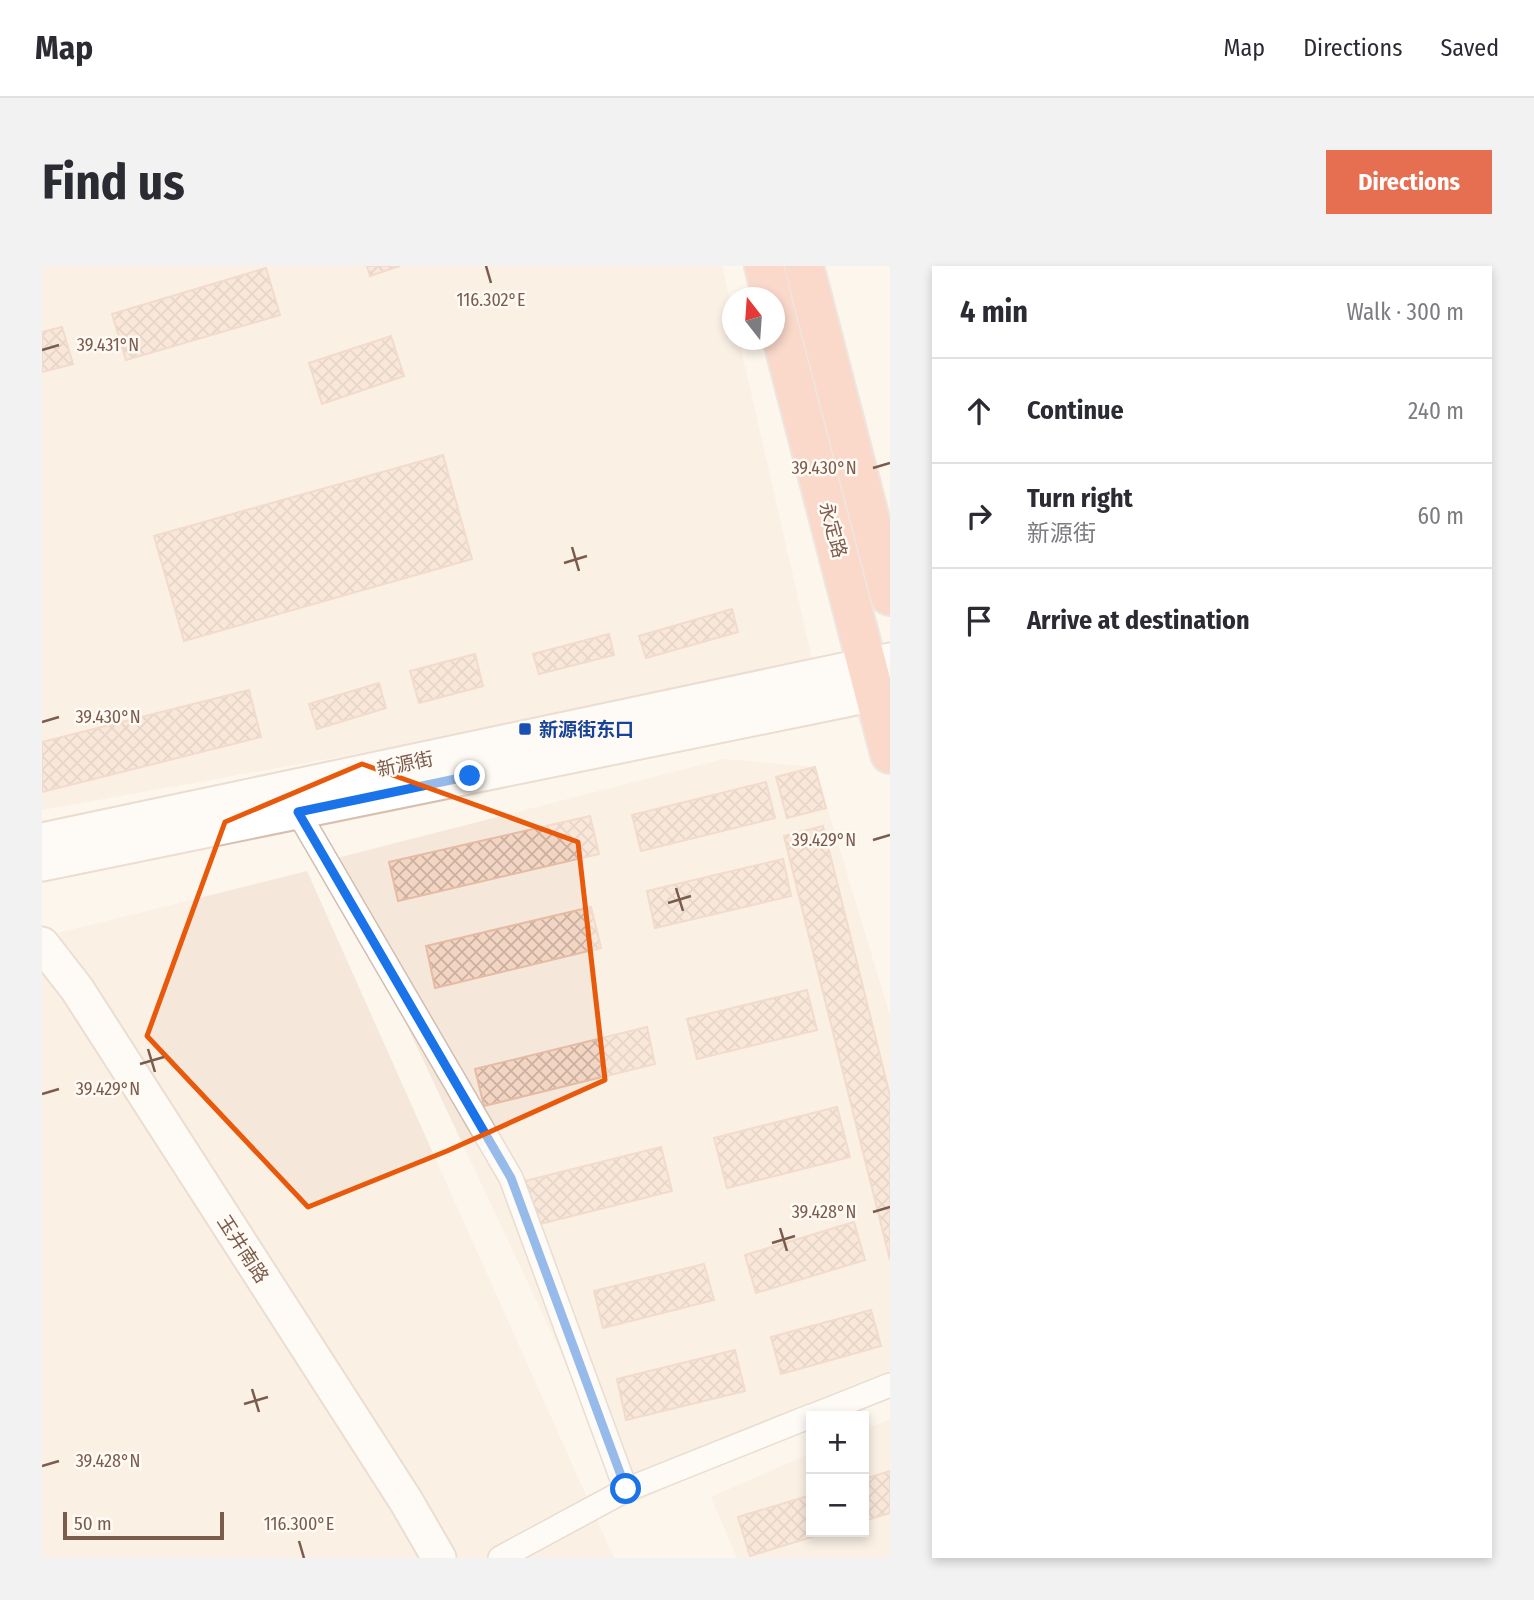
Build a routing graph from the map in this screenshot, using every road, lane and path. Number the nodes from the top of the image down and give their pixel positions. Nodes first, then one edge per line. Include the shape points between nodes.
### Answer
1 (764, 266) edge
2 (804, 266) edge
3 (769, 287) edge
4 (785, 342) edge
5 (890, 596) edge
6 (881, 678) edge
7 (890, 754) edge
8 (291, 801) junction
9 (42, 840) edge
10 (42, 864) edge
11 (42, 944) edge
12 (890, 1385) edge
13 (824, 1411) edge
14 (806, 1418) edge
15 (626, 1489) junction
16 (439, 1558) edge
17 (500, 1558) edge

1 - 3 highway
2 - 5 highway, 永定路
4 - 6 highway, 永定路
6 - 7 highway, 永定路
6 - 8 main road, 新源街
8 - 9 main road, 新源街
8 - 10 main road, 新源街
8 - 15 street via 511,1178
11 - 16 main road, 玉井南路 via 77,989
12 - 13 street
14 - 15 street
15 - 17 street

